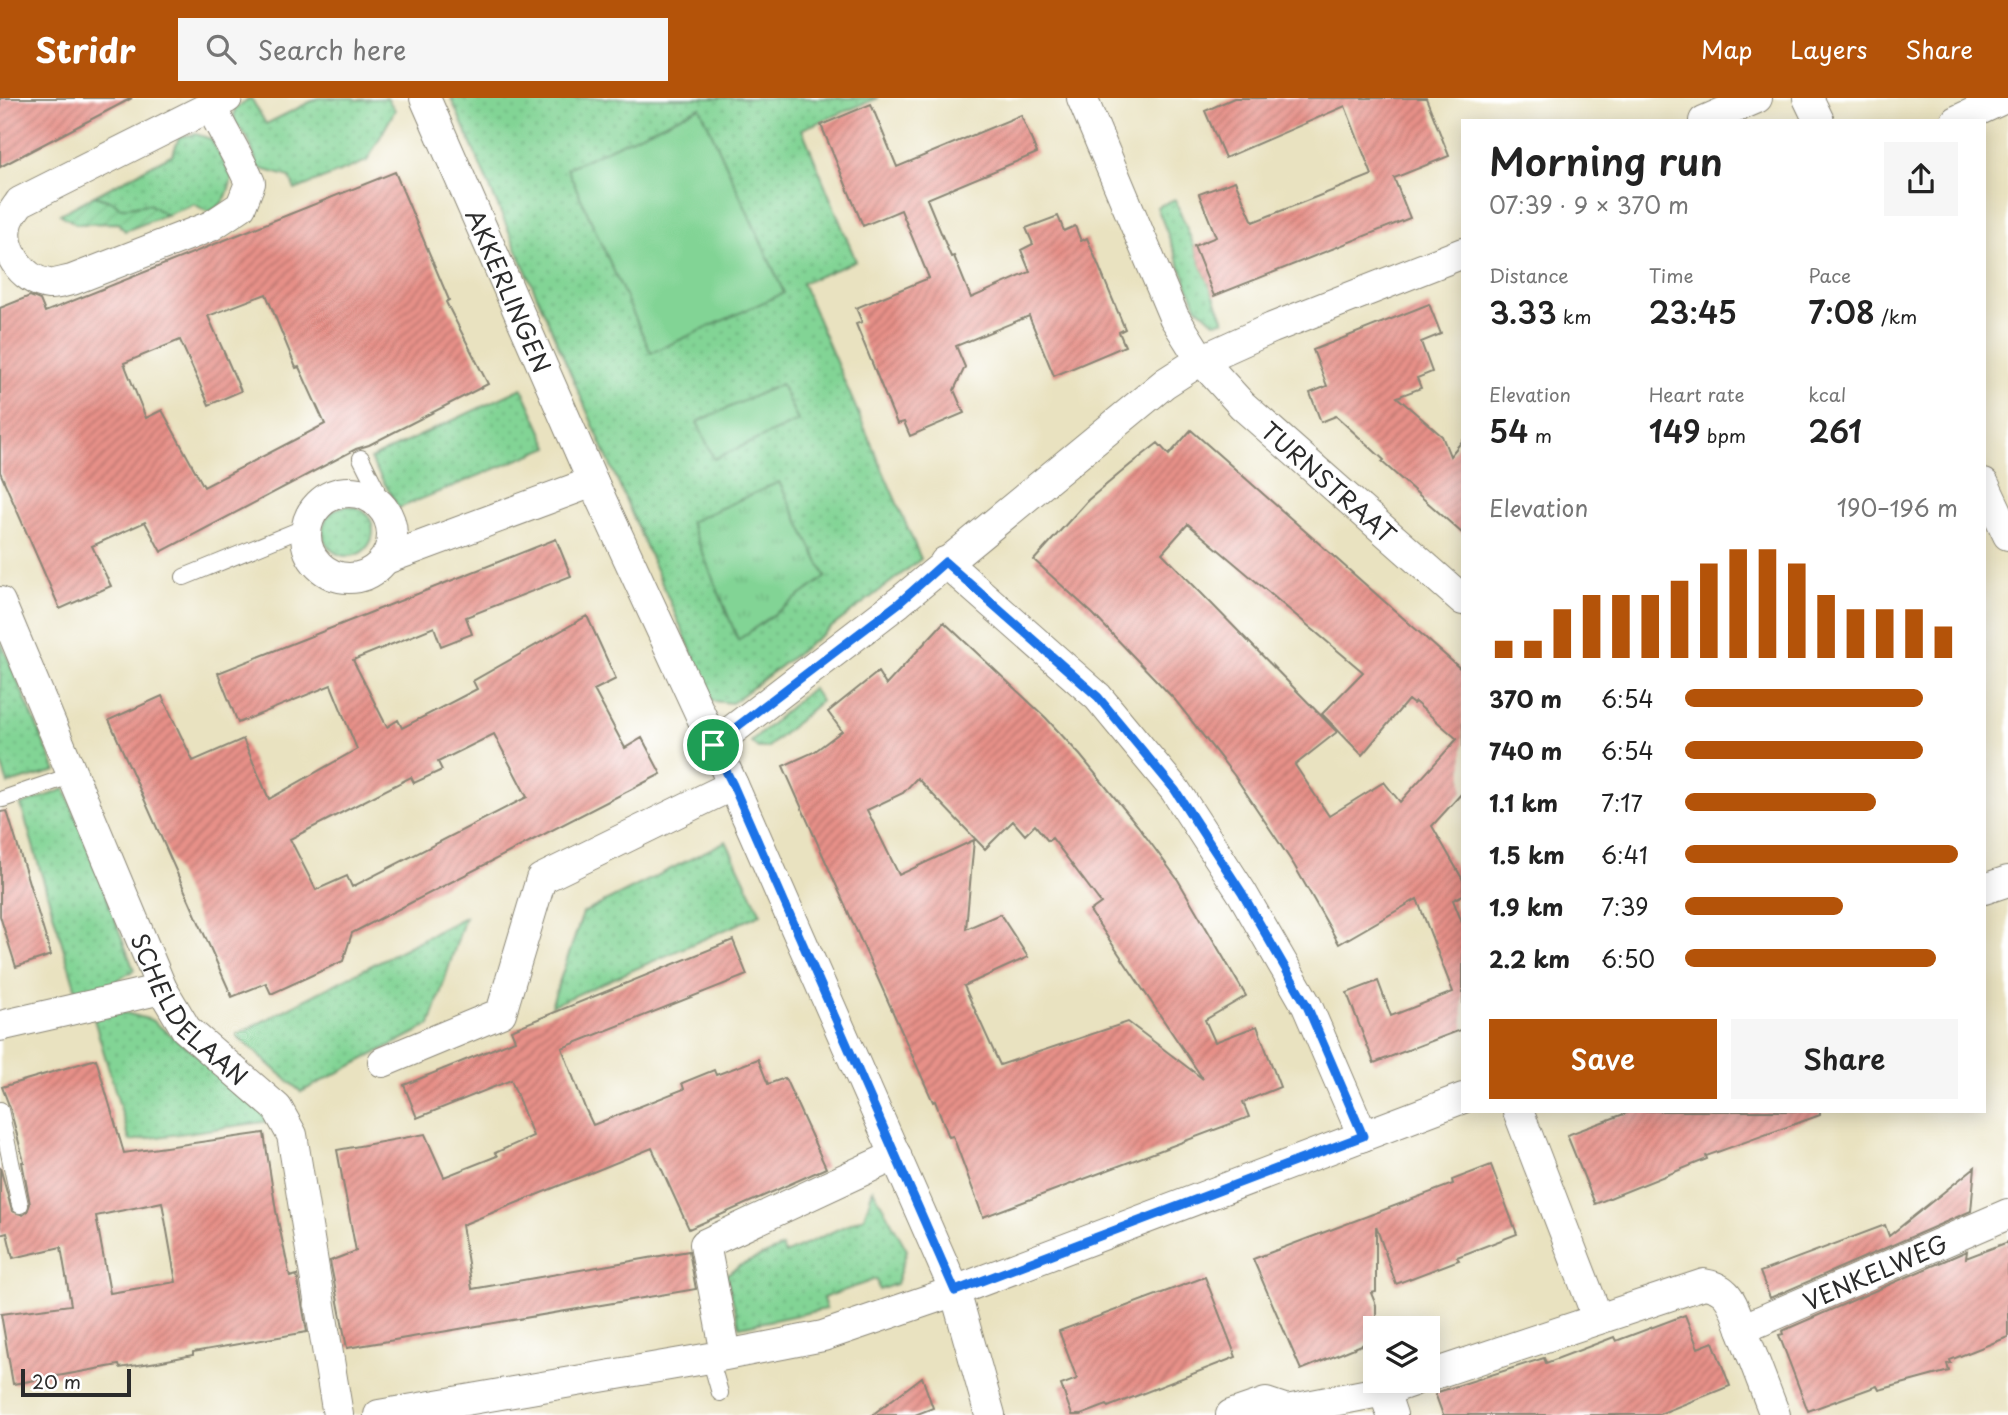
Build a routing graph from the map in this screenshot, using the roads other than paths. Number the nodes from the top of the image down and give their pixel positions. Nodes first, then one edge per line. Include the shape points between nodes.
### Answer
1 (425, 98) edge
2 (1082, 98) edge
3 (1757, 98) edge
4 (1808, 98) edge
5 (2005, 98) edge
6 (219, 102) edge
7 (1709, 119) edge
8 (1818, 119) edge
9 (1960, 119) edge
10 (1461, 254) edge
11 (1201, 360) junction
12 (362, 458) dead end
13 (593, 482) junction
14 (1986, 488) edge
15 (371, 497) junction
16 (306, 527) junction
17 (2008, 535) edge
18 (386, 559) junction
19 (945, 562) junction
20 (184, 577) dead end
21 (1461, 598) edge
22 (1, 606) edge
23 (713, 745) junction
24 (73, 775) junction
25 (733, 785) junction
26 (3, 799) dead end
27 (2008, 881) edge
28 (1986, 888) edge
29 (162, 989) junction
30 (0, 1026) edge
31 (383, 1062) dead end
32 (1461, 1099) edge
33 (0, 1110) edge
34 (1519, 1113) edge
35 (1363, 1136) junction
36 (896, 1155) junction
37 (20, 1205) dead end
38 (2008, 1214) edge
39 (955, 1291) junction
40 (1598, 1319) junction
41 (1742, 1329) junction
42 (718, 1356) junction
43 (1440, 1372) edge
44 (720, 1393) dead end
45 (1388, 1403) edge
46 (338, 1415) edge
47 (383, 1415) edge
48 (990, 1415) edge
49 (1231, 1415) edge
50 (1775, 1415) edge

1 - 13 street, AKKERLINGEN
2 - 11 street, TURNSTRAAT via 1174,317
3 - 7 street
4 - 8 street
5 - 9 street
6 - 6 street via 20,202 8,222 5,240 14,263 30,278 50,284 72,280 211,226 241,206 250,183 239,154 225,136
10 - 11 street
11 - 19 street via 1165,383
11 - 21 street, TURNSTRAAT via 1242,405
12 - 15 lane via 376,488
13 - 18 street
13 - 23 street, AKKERLINGEN
14 - 17 street
15 - 16 street via 358,492 331,495 319,503
15 - 18 street via 390,518 393,532
16 - 18 street via 310,556 332,576 358,578
16 - 20 lane
19 - 23 street via 899,603
19 - 35 street via 1098,697 1175,790 1307,1006
22 - 24 street, SCHELDELAAN
23 - 25 street, AKKERLINGEN
24 - 26 lane
24 - 29 street, SCHELDELAAN
25 - 31 street via 541,879 501,1013
25 - 36 street, AKKERLINGEN
27 - 28 street
29 - 30 street
29 - 46 street, SCHELDELAAN via 186,1029 277,1108 292,1135
32 - 35 street
33 - 37 lane
34 - 40 street
35 - 39 street
36 - 39 street, AKKERLINGEN
36 - 42 street via 705,1244
38 - 41 street, VENKELWEG
39 - 42 street via 823,1336
39 - 48 street, AKKERLINGEN
40 - 41 street via 1704,1284 1729,1296
40 - 43 street
41 - 50 street
42 - 44 lane
42 - 47 street
45 - 49 street via 1287,1410 1266,1403

